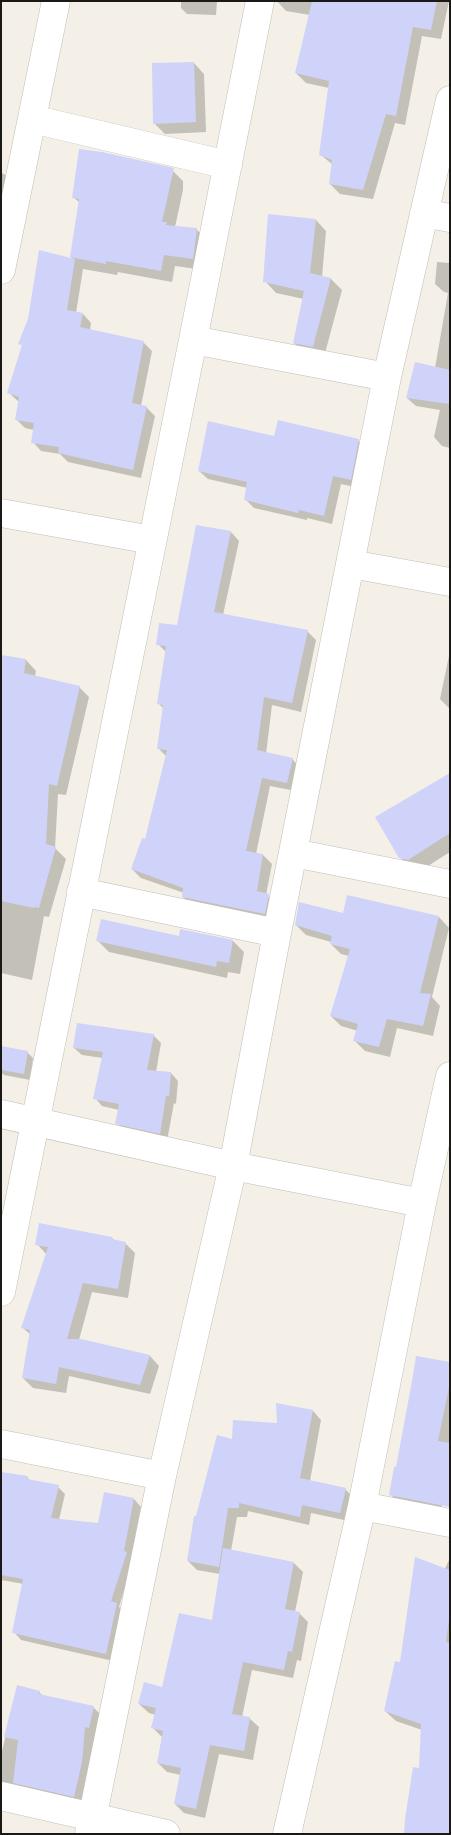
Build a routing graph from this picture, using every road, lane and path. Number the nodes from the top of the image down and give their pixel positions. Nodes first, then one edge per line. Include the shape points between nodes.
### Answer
1 (56, 1) edge
2 (260, 1) edge
3 (450, 100) edge
4 (32, 119) junction
5 (228, 165) junction
6 (437, 216) edge
7 (1, 270) edge
8 (194, 340) junction
9 (387, 378) junction
10 (1, 513) edge
11 (152, 540) junction
12 (351, 564) junction
13 (450, 582) edge
14 (294, 853) junction
15 (450, 884) edge
16 (81, 892) junction
17 (277, 933) junction
18 (450, 1076) edge
19 (1, 1114) edge
20 (35, 1122) junction
21 (233, 1166) junction
22 (422, 1203) junction
23 (1, 1292) edge
24 (1, 1444) edge
25 (162, 1476) junction
26 (362, 1506) junction
27 (450, 1523) edge
28 (1, 1796) edge
29 (90, 1825) edge
30 (166, 1834) edge
31 (287, 1834) edge

1 - 4 street
2 - 5 street
3 - 6 street
4 - 5 street
4 - 7 street
5 - 8 street
6 - 9 street
8 - 9 street
8 - 11 street
9 - 12 street
10 - 11 street
11 - 16 street
12 - 13 street
12 - 14 street
14 - 15 street
14 - 17 street
16 - 17 street
16 - 20 street
17 - 21 street
18 - 22 street
19 - 20 street
20 - 21 street
20 - 23 street
21 - 22 street
21 - 25 street
22 - 26 street
24 - 25 street
25 - 29 street
26 - 27 street
26 - 31 street
28 - 29 street
29 - 30 street

